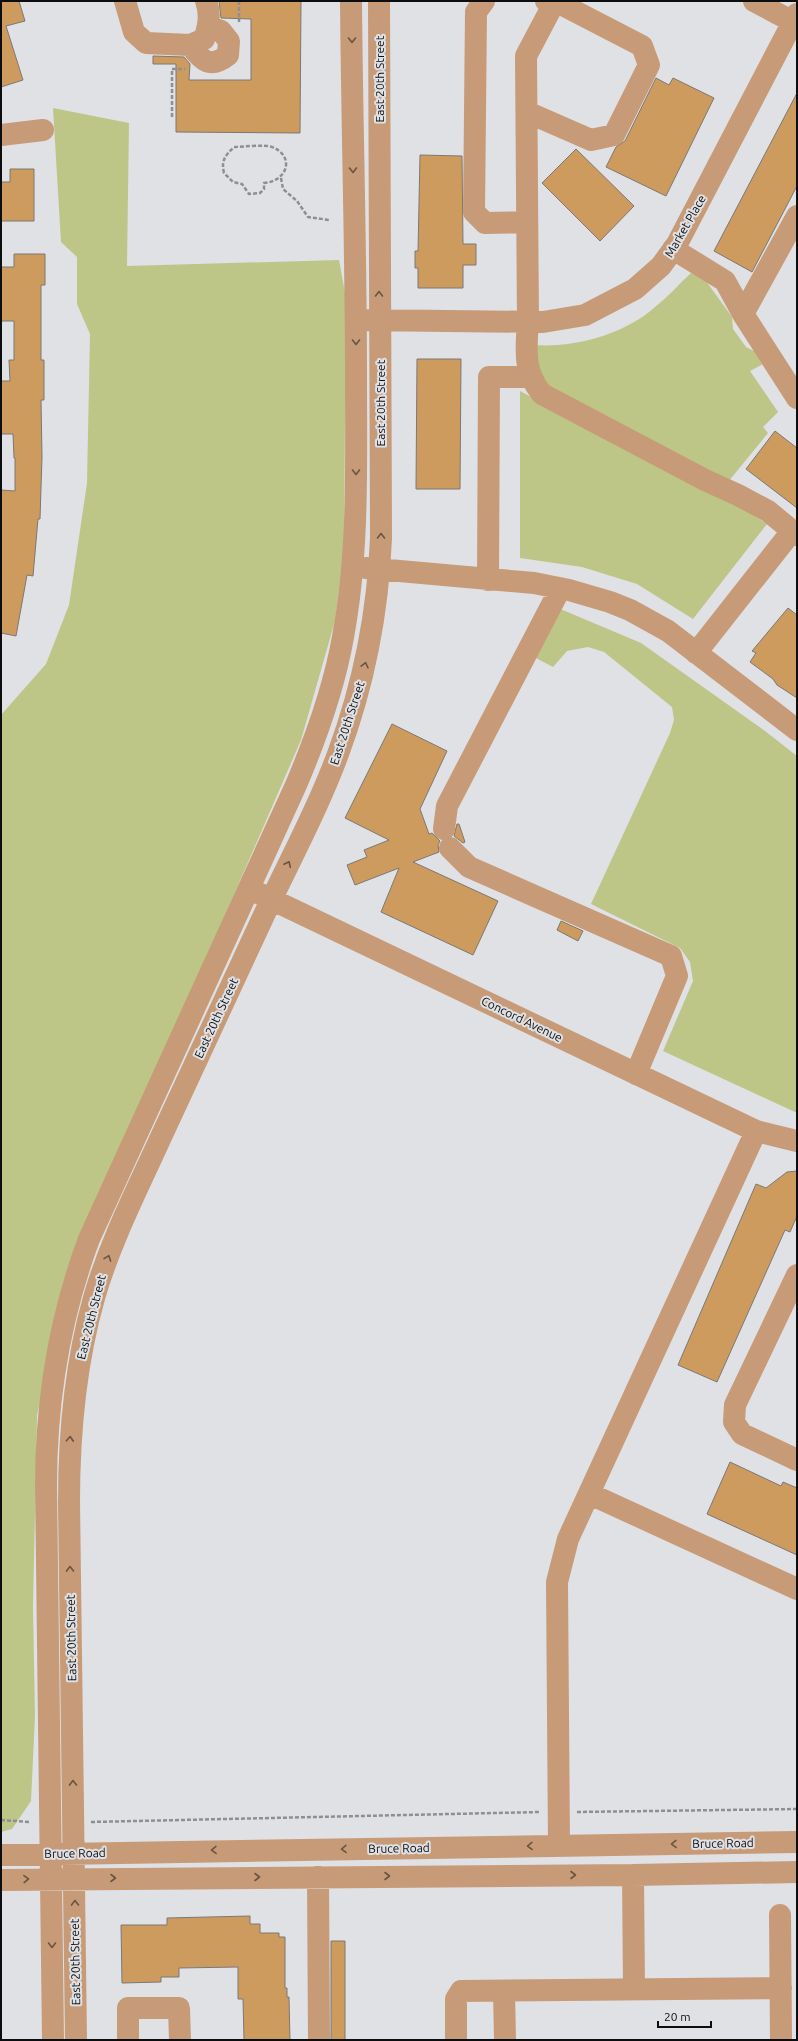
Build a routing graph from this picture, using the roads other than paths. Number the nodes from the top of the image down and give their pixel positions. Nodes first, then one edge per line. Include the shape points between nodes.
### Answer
1 (125, 1) edge
2 (206, 1) edge
3 (352, 1) edge
4 (379, 1) edge
5 (484, 1) edge
6 (546, 1) edge
7 (555, 1) edge
8 (754, 1) edge
9 (796, 20) edge
10 (527, 112) junction
11 (43, 130) dead end
12 (1, 135) edge
13 (797, 216) edge
14 (527, 222) junction
15 (354, 232) junction
16 (673, 249) junction
17 (743, 314) junction
18 (372, 320) junction
19 (528, 322) junction
20 (530, 377) junction
21 (797, 398) edge
22 (794, 533) edge
23 (353, 567) junction
24 (380, 570) junction
25 (488, 580) junction
26 (560, 589) junction
27 (696, 653) junction
28 (797, 730) edge
29 (250, 889) junction
30 (272, 900) junction
31 (636, 1074) junction
32 (756, 1131) junction
33 (797, 1141) edge
34 (797, 1275) edge
35 (797, 1460) edge
36 (590, 1494) junction
37 (796, 1587) edge
38 (797, 1842) edge
39 (559, 1846) junction
40 (74, 1852) junction
41 (51, 1853) junction
42 (1, 1855) edge
43 (797, 1872) edge
44 (632, 1875) junction
45 (318, 1877) junction
46 (52, 1878) junction
47 (74, 1878) junction
48 (1, 1880) edge
49 (780, 1915) dead end
50 (781, 1988) junction
51 (634, 1989) junction
52 (504, 1991) junction
53 (53, 2040) edge
54 (76, 2040) edge
55 (128, 2040) edge
56 (180, 2040) edge
57 (319, 2040) edge
58 (456, 2040) edge
59 (505, 2040) edge
60 (781, 2040) edge

1 - 2 street via 134,32 146,43 190,45 204,39 209,27 209,8
3 -> 15 street, East 20th Street
18 -> 4 street, East 20th Street
5 - 14 street via 476,12 474,212 485,223
6 - 7 street
7 - 10 street via 526,56
7 - 10 street via 642,46 649,65 614,135 591,140
8 - 9 street
9 - 16 street, Market Place
10 - 14 street
11 - 12 street
13 - 17 street
14 - 19 street
15 - 18 street, East 20th Street via 364,251
15 -> 23 street, East 20th Street via 356,496
16 - 17 street via 725,281
16 - 19 street, Market Place via 660,266 635,289 614,301 585,315
17 - 21 street
18 - 19 street, Market Place
24 -> 18 street, East 20th Street via 381,538
19 - 20 street via 526,351
20 - 22 street via 542,394 768,511
20 - 25 street via 489,377
22 - 27 street
23 - 24 street
23 - 29 street, East 20th Street via 343,640 322,714 296,785
24 - 25 street
30 -> 24 street, East 20th Street via 327,780 346,731 367,656
25 - 26 street via 534,583
26 - 27 street via 630,610 668,631
26 - 31 street via 447,806 447,839 469,867 671,956 677,976
27 - 28 street
29 - 30 street, Concord Avenue
29 - 41 street, East 20th Street via 96,1225 83,1257 62,1330 49,1407 46,1457
30 - 31 street, Concord Avenue
40 -> 30 street, East 20th Street via 69,1462 72,1414 83,1343 101,1276 119,1230
31 - 32 street, Concord Avenue
32 - 33 street, Concord Avenue
32 - 36 street
34 - 35 street via 735,1405 734,1422 742,1434
36 - 37 street
36 - 39 street via 568,1539 557,1582
38 -> 39 street, Bruce Road
39 -> 40 street, Bruce Road
40 - 41 street, Bruce Road
40 - 47 street, East 20th Street
41 - 42 street, Bruce Road
41 - 46 street, East 20th Street
43 - 44 street, Bruce Road
45 -> 44 street, Bruce Road
44 - 51 street
47 -> 45 street, Bruce Road
45 - 57 street
46 - 47 street, Bruce Road
48 -> 46 street, Bruce Road
46 -> 53 street, East 20th Street
54 -> 47 street, East 20th Street
49 - 50 street
50 - 51 street
50 - 60 street
51 - 52 street
52 - 58 street via 461,1992 456,1999
52 - 59 street
55 - 56 street via 128,2008 179,2008

